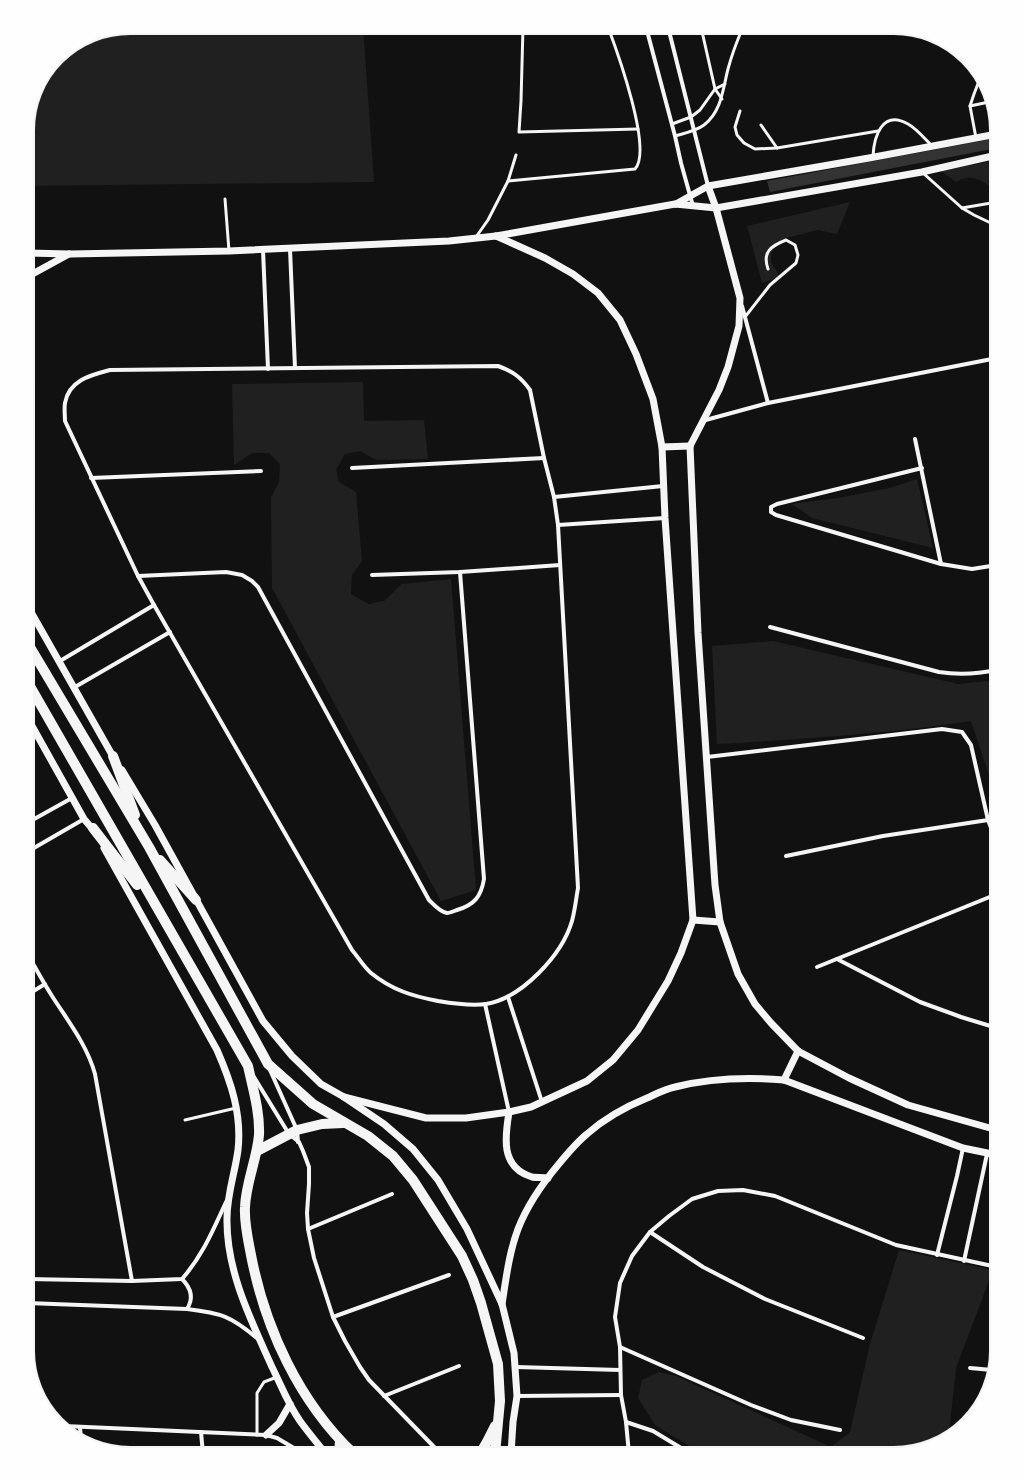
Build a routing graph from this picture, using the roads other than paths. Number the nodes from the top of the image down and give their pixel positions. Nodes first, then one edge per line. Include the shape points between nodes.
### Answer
1 (523, 34) edge
2 (611, 34) edge
3 (648, 34) edge
4 (670, 34) edge
5 (703, 34) edge
6 (740, 34) edge
7 (725, 84) junction
8 (978, 84) edge
9 (715, 88) junction
10 (722, 99) junction
11 (986, 103) edge
12 (970, 106) junction
13 (740, 111) dead end
14 (691, 117) junction
15 (672, 124) junction
16 (761, 125) dead end
17 (638, 129) junction
18 (695, 130) junction
19 (878, 131) junction
20 (990, 135) edge
21 (675, 136) junction
22 (976, 138) junction
23 (932, 146) junction
24 (777, 148) junction
25 (516, 155) dead end
26 (990, 157) edge
27 (873, 158) junction
28 (922, 172) junction
29 (508, 181) junction
30 (708, 186) junction
31 (690, 196) junction
32 (225, 199) dead end
33 (990, 203) edge
34 (676, 204) junction
35 (693, 206) junction
36 (716, 208) junction
37 (962, 208) junction
38 (990, 223) edge
39 (496, 236) junction
40 (475, 238) junction
41 (290, 249) junction
42 (263, 250) junction
43 (229, 252) junction
44 (34, 253) edge
45 (70, 254) junction
46 (768, 269) dead end
47 (34, 273) edge
48 (740, 298) junction
49 (745, 317) junction
50 (990, 359) edge
51 (294, 368) junction
52 (268, 369) junction
53 (768, 403) junction
54 (702, 422) junction
55 (915, 439) dead end
56 (690, 446) junction
57 (662, 447) junction
58 (544, 458) junction
59 (352, 468) dead end
60 (922, 468) junction
61 (261, 471) dead end
62 (91, 478) junction
63 (663, 486) junction
64 (554, 497) junction
65 (665, 518) junction
66 (558, 525) junction
67 (941, 564) junction
68 (560, 565) junction
69 (990, 566) edge
70 (460, 572) junction
71 (372, 575) dead end
72 (138, 576) junction
73 (154, 605) junction
74 (34, 618) edge
75 (770, 627) dead end
76 (170, 632) junction
77 (34, 654) edge
78 (60, 661) junction
79 (990, 671) edge
80 (75, 687) junction
81 (34, 693) edge
82 (34, 730) edge
83 (113, 756) junction
84 (707, 757) junction
85 (72, 798) junction
86 (34, 819) edge
87 (84, 819) junction
88 (988, 820) junction
89 (990, 825) edge
90 (93, 828) junction
91 (146, 843) junction
92 (34, 848) edge
93 (786, 856) dead end
94 (990, 897) edge
95 (196, 900) junction
96 (159, 912) junction
97 (692, 920) junction
98 (720, 922) junction
99 (837, 959) junction
100 (34, 965) edge
101 (817, 967) dead end
102 (45, 984) junction
103 (34, 991) edge
104 (508, 997) junction
105 (485, 1004) junction
106 (990, 1026) edge
107 (798, 1051) junction
108 (268, 1064) junction
109 (248, 1066) junction
110 (784, 1080) junction
111 (344, 1097) junction
112 (542, 1102) junction
113 (237, 1108) junction
114 (509, 1112) junction
115 (185, 1120) dead end
116 (343, 1123) junction
117 (990, 1128) edge
118 (293, 1132) junction
119 (298, 1142) junction
120 (963, 1148) junction
121 (257, 1151) junction
122 (986, 1154) junction
123 (990, 1154) edge
124 (548, 1178) junction
125 (392, 1194) dead end
126 (228, 1198) junction
127 (308, 1229) junction
128 (650, 1232) junction
129 (937, 1255) junction
130 (964, 1260) junction
131 (990, 1266) edge
132 (449, 1275) dead end
133 (34, 1279) edge
134 (182, 1279) junction
135 (132, 1281) junction
136 (34, 1303) edge
137 (502, 1304) junction
138 (187, 1309) junction
139 (333, 1317) junction
140 (863, 1338) dead end
141 (261, 1342) junction
142 (620, 1347) junction
143 (459, 1366) dead end
144 (516, 1367) junction
145 (970, 1368) dead end
146 (620, 1370) junction
147 (988, 1370) edge
148 (277, 1378) junction
149 (621, 1395) junction
150 (384, 1396) junction
151 (517, 1396) junction
152 (290, 1404) junction
153 (498, 1418) junction
154 (626, 1422) junction
155 (71, 1426) edge
156 (80, 1427) junction
157 (840, 1430) dead end
158 (201, 1432) junction
159 (80, 1433) edge
160 (257, 1435) junction
161 (266, 1435) junction
162 (340, 1441) junction
163 (202, 1447) edge
164 (292, 1447) edge
165 (320, 1447) edge
166 (340, 1447) edge
167 (346, 1447) edge
168 (434, 1447) edge
169 (484, 1447) edge
170 (496, 1447) edge
171 (511, 1447) edge
172 (628, 1447) edge
173 (680, 1447) edge

1 - 17 lane via 519,132
2 - 17 lane via 622,64
3 - 15 street
4 - 14 street
5 - 9 lane
6 - 7 lane
7 - 9 lane
7 - 10 lane
8 - 12 lane
9 - 10 lane
9 - 14 lane via 700,110
10 - 18 lane via 710,120
11 - 12 lane
12 - 22 lane
13 - 24 lane via 735,127 737,135 744,143 755,149
14 - 15 lane
14 - 18 street
15 - 21 street
16 - 24 lane
17 - 29 lane via 640,152 635,168
18 - 21 lane
18 - 30 street
19 - 23 lane via 887,122 902,121
19 - 24 lane
19 - 27 lane
20 - 22 street
21 - 31 street
22 - 23 street
23 - 27 street
25 - 29 lane
26 - 28 street
27 - 30 street
28 - 36 street
28 - 37 lane
29 - 40 lane via 488,220
30 - 31 street
30 - 36 street
31 - 34 street
31 - 35 street
32 - 43 lane
33 - 37 lane
34 - 35 street
34 - 39 street
35 - 36 street
36 - 48 street
37 - 38 lane
39 - 40 street
39 - 57 street via 573,274 598,293 620,320 653,398
40 - 41 street
41 - 42 street
41 - 51 street
42 - 43 street
42 - 52 street
43 - 45 street
44 - 45 street
45 - 47 street
46 - 49 lane via 765,261 774,245 786,240 795,245 798,255 796,263 770,285
48 - 49 street
48 - 54 street via 739,326 728,367
49 - 53 street
50 - 53 street
51 - 52 street
51 - 58 street via 498,366 516,374 530,390
52 - 62 street via 110,370 87,376 72,387 65,402 65,421
53 - 54 street
54 - 56 street
55 - 60 street
56 - 57 street
56 - 84 street via 698,633
57 - 63 street
58 - 59 street
58 - 64 street
60 - 67 street
60 - 67 street via 777,504 771,507 771,512 776,516
61 - 62 street
62 - 72 street
63 - 64 street
63 - 65 street
64 - 66 street
65 - 66 street
65 - 97 street
66 - 68 street
67 - 69 street via 972,569
68 - 70 street
68 - 104 street via 578,888 572,922 560,946 545,966
70 - 71 street
70 - 72 street via 484,879 478,898 448,913 438,909 428,900 258,587 242,575 226,572
72 - 73 street
73 - 76 street
73 - 78 street
74 - 78 street
75 - 79 street via 939,672 960,675
76 - 80 street
76 - 105 street via 352,950 370,973 392,988 414,997 446,1003
77 - 91 main road
78 - 80 street
80 - 83 street
81 - 96 main road
82 - 85 street
83 - 91 main road
83 - 95 street
84 - 88 street via 942,729 962,732 971,745
84 - 98 street via 715,885
85 - 86 street
85 - 87 street
87 - 90 street
87 - 92 street
88 - 89 street
88 - 93 street via 883,836
90 - 96 main road
90 - 113 street via 217,1050 230,1079
91 - 95 main road
91 - 108 main road
94 - 99 street
95 - 111 street via 263,1021 292,1056 321,1084
96 - 109 main road
97 - 98 street
97 - 112 street via 681,954 668,981 638,1030 613,1060 587,1081
98 - 107 street via 738,974 755,1004
99 - 101 street
99 - 106 street via 920,1002
100 - 102 street
102 - 103 street
102 - 135 street via 78,1036 95,1074
104 - 105 street
104 - 112 street
105 - 114 street
107 - 110 street
107 - 117 street via 908,1105
108 - 116 main road via 313,1104
108 - 118 street
109 - 118 street
109 - 121 main road via 259,1122
110 - 120 street
110 - 124 street via 715,1079 674,1087 623,1107 587,1133
111 - 114 street via 426,1118 466,1118
111 - 137 street via 384,1124 413,1149 438,1180 467,1230
112 - 114 street
113 - 115 lane
113 - 126 street via 238,1150
114 - 124 street via 505,1134 506,1150 514,1164 532,1177
116 - 118 main road via 322,1124
116 - 153 main road via 368,1136 393,1156 413,1180 462,1256 479,1298 498,1364
118 - 119 street
118 - 119 street
118 - 121 main road
119 - 127 street via 304,1150 309,1167
120 - 122 street
120 - 129 street
121 - 162 main road via 245,1206 256,1280 273,1331 292,1373
122 - 123 street
122 - 130 street
124 - 137 street via 518,1229
125 - 127 street
126 - 134 street via 207,1244
126 - 141 street via 226,1218 234,1269 246,1310
127 - 139 street via 314,1258
128 - 129 street via 692,1199 718,1191 742,1190 775,1196 896,1245
128 - 140 street via 703,1267 765,1299
128 - 142 street via 632,1256 620,1283 615,1317
129 - 130 street
130 - 131 street
132 - 139 street
133 - 135 street
134 - 135 street
134 - 138 street via 191,1294
136 - 138 street
137 - 144 street
138 - 141 street via 228,1317
139 - 150 street via 360,1367
141 - 148 street
142 - 146 street
142 - 157 street via 791,1420
143 - 150 street
144 - 146 street
144 - 151 street
145 - 147 street
146 - 149 street
148 - 152 street
148 - 160 lane via 264,1382 257,1393
149 - 151 street
149 - 154 street
150 - 168 street
151 - 171 street
152 - 161 street via 284,1417
152 - 165 street
153 - 169 main road
153 - 170 main road
154 - 172 street
154 - 173 street via 662,1435
155 - 156 street
156 - 158 street
156 - 159 street
158 - 160 street
158 - 163 street
160 - 161 street
161 - 164 street
162 - 166 main road
162 - 167 main road

